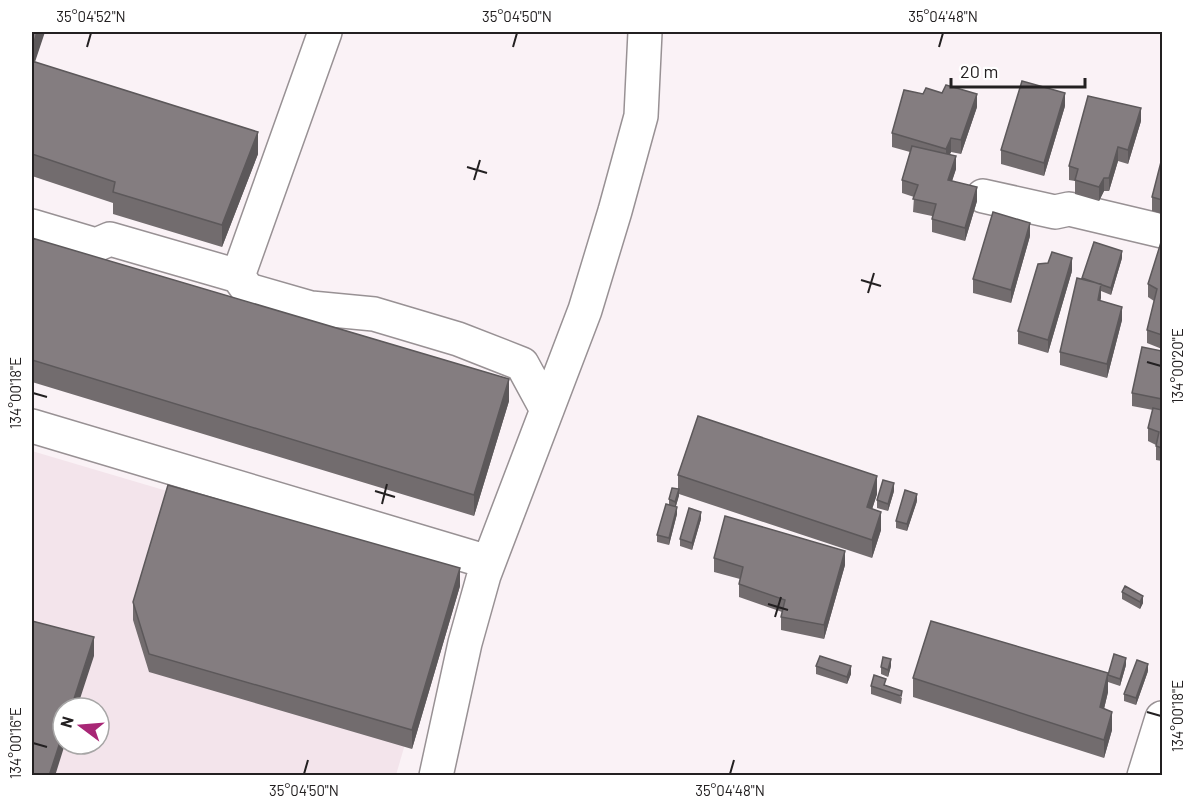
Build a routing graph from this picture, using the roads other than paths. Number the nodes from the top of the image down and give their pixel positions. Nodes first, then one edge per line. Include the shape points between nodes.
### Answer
1 (325, 32) edge
2 (645, 32) edge
3 (983, 196) dead end
4 (32, 226) edge
5 (1162, 231) edge
6 (238, 276) junction
7 (547, 410) junction
8 (32, 426) edge
9 (488, 562) junction
10 (1162, 718) edge
11 (436, 776) edge
12 (1144, 776) edge

1 - 6 street
2 - 7 street via 641,116 585,310
3 - 5 street via 1055,212 1069,209
4 - 6 street via 96,245 110,238
6 - 7 street via 248,290 311,308 374,314 458,339 522,364
7 - 9 street
8 - 9 street
9 - 11 street via 465,643
10 - 12 street

